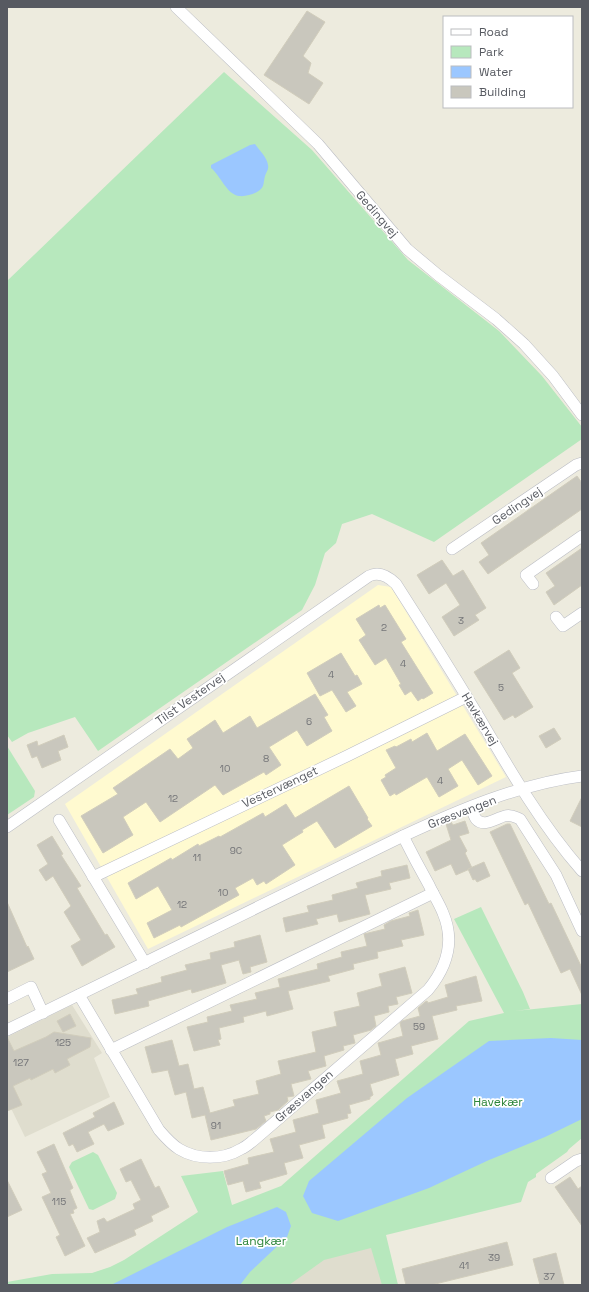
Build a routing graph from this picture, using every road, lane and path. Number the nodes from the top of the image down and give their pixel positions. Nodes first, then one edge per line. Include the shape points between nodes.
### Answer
1 (176, 7) edge
2 (582, 415) edge
3 (582, 463) edge
4 (582, 536) edge
5 (452, 549) dead end
6 (375, 574) joint
7 (533, 584) dead end
8 (582, 613) edge
9 (556, 617) dead end
10 (466, 697) junction
11 (582, 776) edge
12 (522, 790) junction
13 (471, 807) junction
14 (59, 820) dead end
15 (7, 827) edge
16 (403, 836) junction
17 (582, 871) edge
18 (93, 877) junction
19 (433, 893) junction
20 (582, 931) edge
21 (145, 963) junction
22 (79, 995) junction
23 (7, 999) edge
24 (43, 1013) junction
25 (7, 1030) edge
26 (111, 1050) junction
27 (582, 1159) edge
28 (551, 1178) dead end

1 - 2 street, Gedingvej via 318,144 407,249 496,318 524,344 553,376
3 - 5 street, Gedingvej
4 - 7 street via 526,574
6 - 10 street, Havkærvej via 388,577 396,584
6 - 15 street, Tilst Vestervej
8 - 9 street via 562,626
10 - 12 street, Havkærvej
10 - 18 street, Vestervænget
11 - 12 street, Græsvangen via 559,779
12 - 13 street, Græsvangen
12 - 17 street, Havkærvej
13 - 16 street, Græsvangen
13 - 20 street via 481,822 505,816 520,819 556,875
14 - 18 street
16 - 19 street, Græsvangen
16 - 21 street, Græsvangen
18 - 21 street
19 - 26 street
19 - 26 street, Græsvangen via 448,926 449,945 448,954 437,979 428,990 240,1150 225,1156 208,1157 192,1155 168,1141
21 - 22 street, Græsvangen
22 - 24 street, Græsvangen
22 - 26 street, Græsvangen
23 - 24 street via 31,987
24 - 25 street, Græsvangen
27 - 28 street

